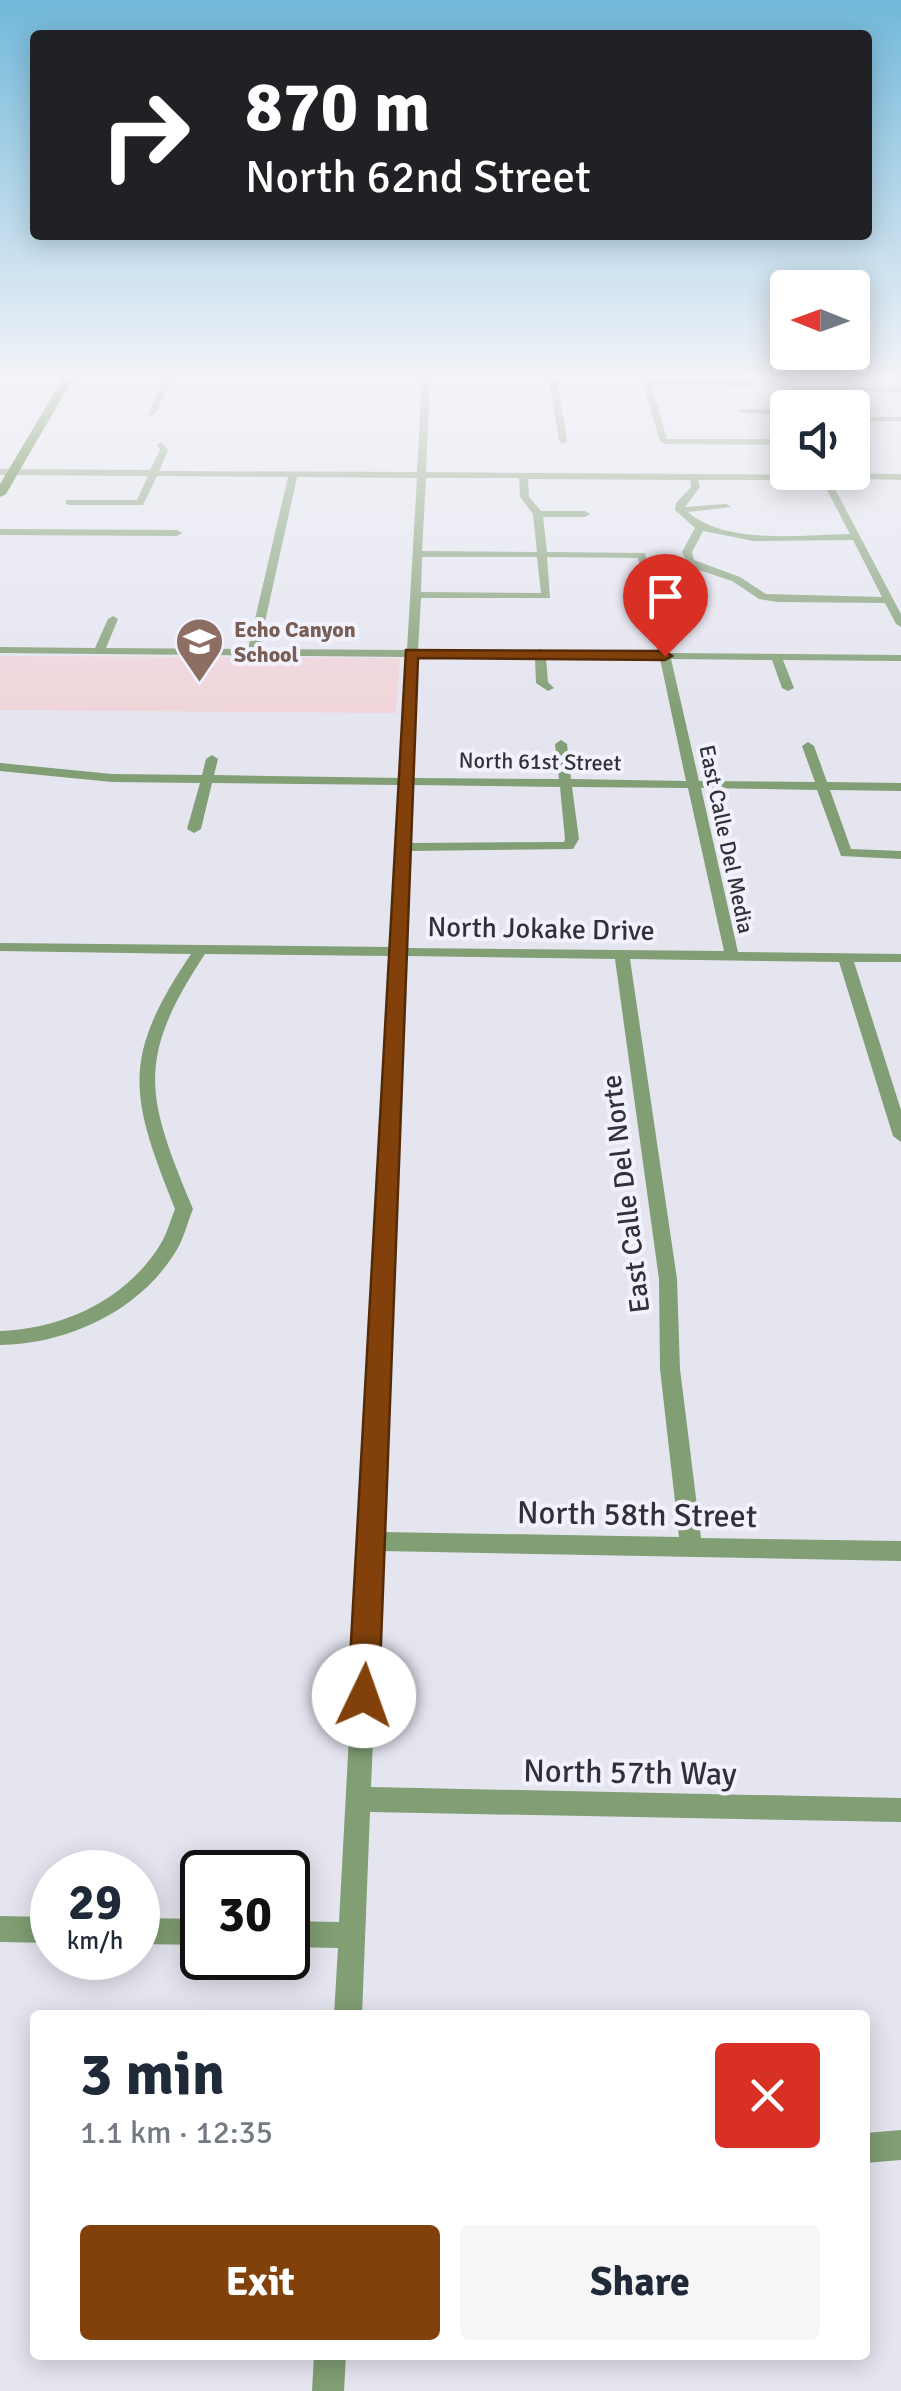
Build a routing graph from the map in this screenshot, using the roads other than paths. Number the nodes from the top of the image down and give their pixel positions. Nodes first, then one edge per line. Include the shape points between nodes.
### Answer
1 (147, 487) edge
2 (290, 487) edge
3 (421, 487) edge
4 (524, 487) edge
5 (696, 487) edge
6 (832, 490) edge
7 (69, 502) dead end
8 (726, 508) dead end
9 (680, 510) junction
10 (538, 514) junction
11 (585, 514) dead end
12 (700, 528) junction
13 (0, 532) edge
14 (132, 532) junction
15 (177, 533) dead end
16 (857, 537) junction
17 (127, 545) dead end
18 (416, 554) junction
19 (542, 555) junction
20 (415, 596) junction
21 (889, 600) junction
22 (113, 619) dead end
23 (901, 624) edge
24 (0, 650) edge
25 (99, 651) junction
26 (253, 652) junction
27 (540, 652) junction
28 (412, 654) junction
29 (665, 656) junction
30 (776, 657) junction
31 (901, 658) edge
32 (548, 688) dead end
33 (788, 688) dead end
34 (560, 744) dead end
35 (808, 746) dead end
36 (212, 759) dead end
37 (0, 767) edge
38 (207, 780) junction
39 (406, 781) junction
40 (566, 781) junction
41 (694, 783) junction
42 (822, 786) junction
43 (901, 786) edge
44 (194, 828) dead end
45 (402, 847) junction
46 (901, 855) edge
47 (0, 947) edge
48 (201, 950) junction
49 (398, 952) junction
50 (622, 954) junction
51 (732, 956) junction
52 (844, 957) junction
53 (901, 958) edge
54 (901, 1136) edge
55 (0, 1338) edge
56 (372, 1541) junction
57 (691, 1548) junction
58 (901, 1551) edge
59 (357, 1799) junction
60 (901, 1810) edge
61 (0, 1928) edge
62 (30, 1929) edge
63 (310, 1934) edge
64 (351, 1935) junction
65 (348, 2010) edge
66 (901, 2145) edge
67 (870, 2148) edge
68 (330, 2360) edge
69 (328, 2391) edge

1 - 7 street via 140,502
2 - 26 street
3 - 18 street
4 - 10 street
5 - 9 street
6 - 16 street
8 - 9 street
9 - 12 street
10 - 11 street
10 - 19 street
12 - 16 street via 754,538
12 - 21 street via 690,540 690,561 764,597
13 - 14 street
14 - 15 street
14 - 17 street
16 - 21 street
18 - 19 street
18 - 20 street
19 - 20 street via 546,596
19 - 29 street, East Calle Del Media via 642,555
20 - 28 street
21 - 23 street
22 - 25 street
24 - 25 street
25 - 26 street
26 - 28 street
27 - 28 street
27 - 29 street
27 - 32 street
28 - 39 street
29 - 30 street
29 - 41 street, East Calle Del Media
30 - 31 street
30 - 33 street
34 - 40 street
35 - 42 street
36 - 38 street
37 - 38 street, North 61st Street
38 - 39 street, North 61st Street
38 - 44 street
39 - 40 street, North 61st Street
39 - 45 street
40 - 41 street, North 61st Street
40 - 45 street via 568,846
41 - 42 street, North 61st Street
41 - 51 street, East Calle Del Media
42 - 43 street, North 61st Street
42 - 46 street via 846,854
45 - 49 street
47 - 48 street, North Jokake Drive
48 - 49 street, North Jokake Drive
48 - 55 street via 156,1018 146,1053 146,1103 184,1209 169,1247 139,1284 70,1324
49 - 50 street, North Jokake Drive
49 - 56 street
50 - 51 street, North Jokake Drive
50 - 57 street, East Calle Del Norte via 668,1280 670,1369
51 - 52 street, North Jokake Drive
52 - 53 street, North Jokake Drive
52 - 54 street
56 - 57 street, North 58th Street
56 - 59 street
57 - 58 street, North 58th Street
59 - 60 street, North 57th Way
59 - 64 street
61 - 62 street
63 - 64 street
64 - 65 street
66 - 67 street
68 - 69 street

